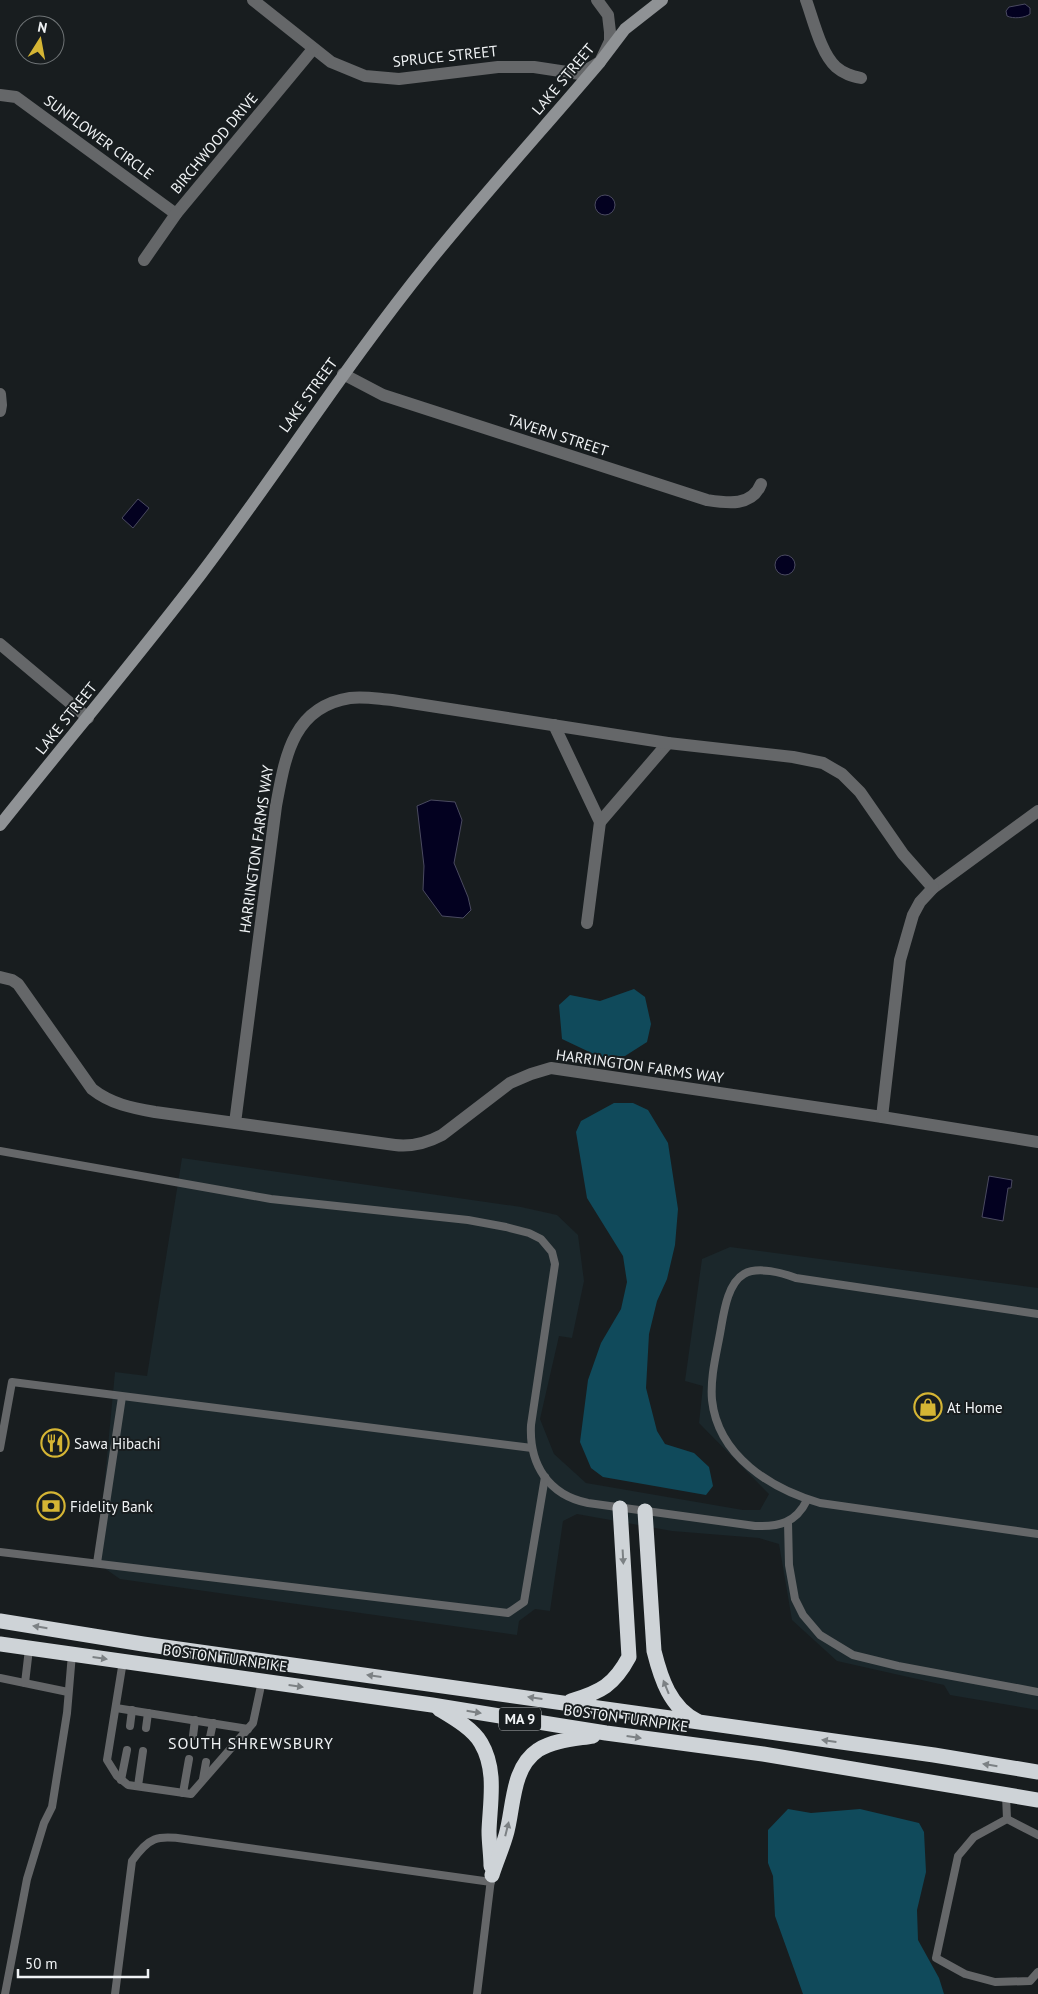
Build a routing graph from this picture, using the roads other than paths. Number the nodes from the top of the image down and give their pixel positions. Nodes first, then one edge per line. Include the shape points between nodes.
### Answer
1 (254, 0) edge
2 (597, 0) edge
3 (662, 0) edge
4 (806, 0) edge
5 (313, 49) junction
6 (600, 62) junction
7 (861, 78) dead end
8 (0, 95) edge
9 (176, 214) junction
10 (144, 260) dead end
11 (343, 374) junction
12 (0, 394) edge
13 (0, 411) edge
14 (761, 484) dead end
15 (0, 644) edge
16 (88, 718) junction
17 (554, 725) junction
18 (668, 743) junction
19 (1038, 811) edge
20 (600, 822) junction
21 (0, 825) edge
22 (933, 888) junction
23 (587, 923) dead end
24 (0, 977) edge
25 (882, 1117) junction
26 (235, 1123) junction
27 (1038, 1142) edge
28 (0, 1151) edge
29 (1038, 1314) edge
30 (122, 1397) junction
31 (0, 1448) edge
32 (532, 1448) junction
33 (545, 1477) junction
34 (806, 1500) junction
35 (620, 1508) junction
36 (645, 1512) junction
37 (788, 1522) junction
38 (1038, 1534) edge
39 (0, 1552) edge
40 (96, 1563) junction
41 (0, 1620) edge
42 (0, 1644) edge
43 (29, 1648) junction
44 (72, 1654) junction
45 (123, 1661) junction
46 (0, 1678) edge
47 (262, 1681) junction
48 (25, 1683) junction
49 (68, 1692) junction
50 (1038, 1692) edge
51 (563, 1703) junction
52 (432, 1705) junction
53 (116, 1708) junction
54 (132, 1710) junction
55 (148, 1713) junction
56 (195, 1720) junction
57 (698, 1722) junction
58 (213, 1723) junction
59 (130, 1726) dead end
60 (146, 1728) dead end
61 (248, 1729) junction
62 (606, 1733) junction
63 (193, 1736) dead end
64 (210, 1737) dead end
65 (127, 1750) dead end
66 (143, 1751) dead end
67 (189, 1759) dead end
68 (206, 1762) dead end
69 (1038, 1772) edge
70 (121, 1780) junction
71 (203, 1780) junction
72 (138, 1786) junction
73 (184, 1793) junction
74 (1006, 1795) junction
75 (1038, 1800) edge
76 (1007, 1819) junction
77 (1038, 1834) edge
78 (492, 1879) junction
79 (1038, 1972) edge
80 (5, 1994) edge
81 (116, 1994) edge
82 (477, 1994) edge

1 - 5 street, SPRUCE STREET
2 - 6 street via 608,15 610,32 610,41
3 - 6 street, LAKE STREET via 626,28
4 - 7 street via 826,52 835,66 845,74
5 - 6 street, SPRUCE STREET via 331,62 365,76 399,79 498,67 534,67 580,74
5 - 9 street, BIRCHWOOD DRIVE
6 - 11 street, LAKE STREET via 429,262
8 - 9 street, SUNFLOWER CIRCLE via 16,97
9 - 10 street, BIRCHWOOD DRIVE
11 - 14 street, TAVERN STREET via 382,395 707,500 744,501 757,494
11 - 16 street, LAKE STREET via 202,572
12 - 13 street
15 - 16 street
16 - 21 street, LAKE STREET
17 - 18 street, HARRINGTON FARMS WAY
17 - 20 street
17 - 26 street, HARRINGTON FARMS WAY via 362,697 329,704 302,724 284,763 276,806
18 - 20 street
18 - 22 street, HARRINGTON FARMS WAY via 793,757 829,766 860,792 903,854
19 - 22 street
20 - 23 street
22 - 25 street via 913,916 900,960
24 - 26 street, HARRINGTON FARMS WAY via 18,984 87,1083 105,1098 155,1112
25 - 26 street, HARRINGTON FARMS WAY via 551,1068 510,1083 442,1135 412,1146
25 - 27 street, HARRINGTON FARMS WAY
28 - 32 lane via 271,1199 468,1220 536,1236 549,1247 555,1264 532,1425
29 - 34 lane via 776,1273 753,1271 741,1276 727,1303 717,1349 712,1389 716,1419 726,1440 746,1464 781,1489
30 - 31 lane via 12,1382
30 - 32 lane
30 - 40 lane
32 - 33 lane
33 - 35 lane via 571,1499
33 - 40 lane via 524,1602 508,1613
34 - 37 lane via 800,1512
34 - 38 lane
35 - 36 lane
35 -> 51 highway via 630,1657 607,1686
36 - 37 lane via 755,1526
57 -> 36 highway via 672,1699 657,1664
37 - 50 lane via 789,1565 795,1599 803,1615 820,1635 853,1655
39 - 40 lane
51 -> 41 highway, BOSTON TURNPIKE / MA 9 via 143,1644
42 - 43 highway, BOSTON TURNPIKE / MA 9
43 - 44 highway, BOSTON TURNPIKE / MA 9
43 - 48 lane
44 -> 45 highway, BOSTON TURNPIKE / MA 9
44 - 49 lane
45 - 47 highway, BOSTON TURNPIKE / MA 9
45 - 53 lane
46 - 48 lane
47 -> 52 highway, BOSTON TURNPIKE / MA 9
47 - 61 lane via 253,1723
48 - 49 lane
49 - 80 lane via 52,1807 27,1878
51 - 57 highway, BOSTON TURNPIKE / MA 9
52 -> 62 highway, BOSTON TURNPIKE / MA 9
52 - 78 highway via 457,1719 480,1741 488,1757 492,1787 489,1833
53 - 54 lane
53 - 70 lane via 107,1760
54 - 55 lane
54 - 59 lane
55 - 56 lane
55 - 60 lane
56 - 58 lane
56 - 63 lane
69 -> 57 highway, BOSTON TURNPIKE / MA 9
58 - 61 lane
58 - 64 lane
61 - 71 lane
62 -> 74 highway, BOSTON TURNPIKE / MA 9 via 810,1762
78 -> 62 highway via 521,1769 530,1756 554,1743
65 - 70 lane
66 - 72 lane
67 - 73 lane
68 - 71 lane
70 - 72 lane
71 - 73 lane via 191,1794
72 - 73 lane
74 - 75 highway, BOSTON TURNPIKE / MA 9
74 - 76 lane
76 - 77 lane
76 - 79 lane via 974,1837 958,1856 936,1958 965,1974 995,1982 1030,1981
78 - 81 lane via 168,1836 154,1838 132,1861
78 - 82 lane

